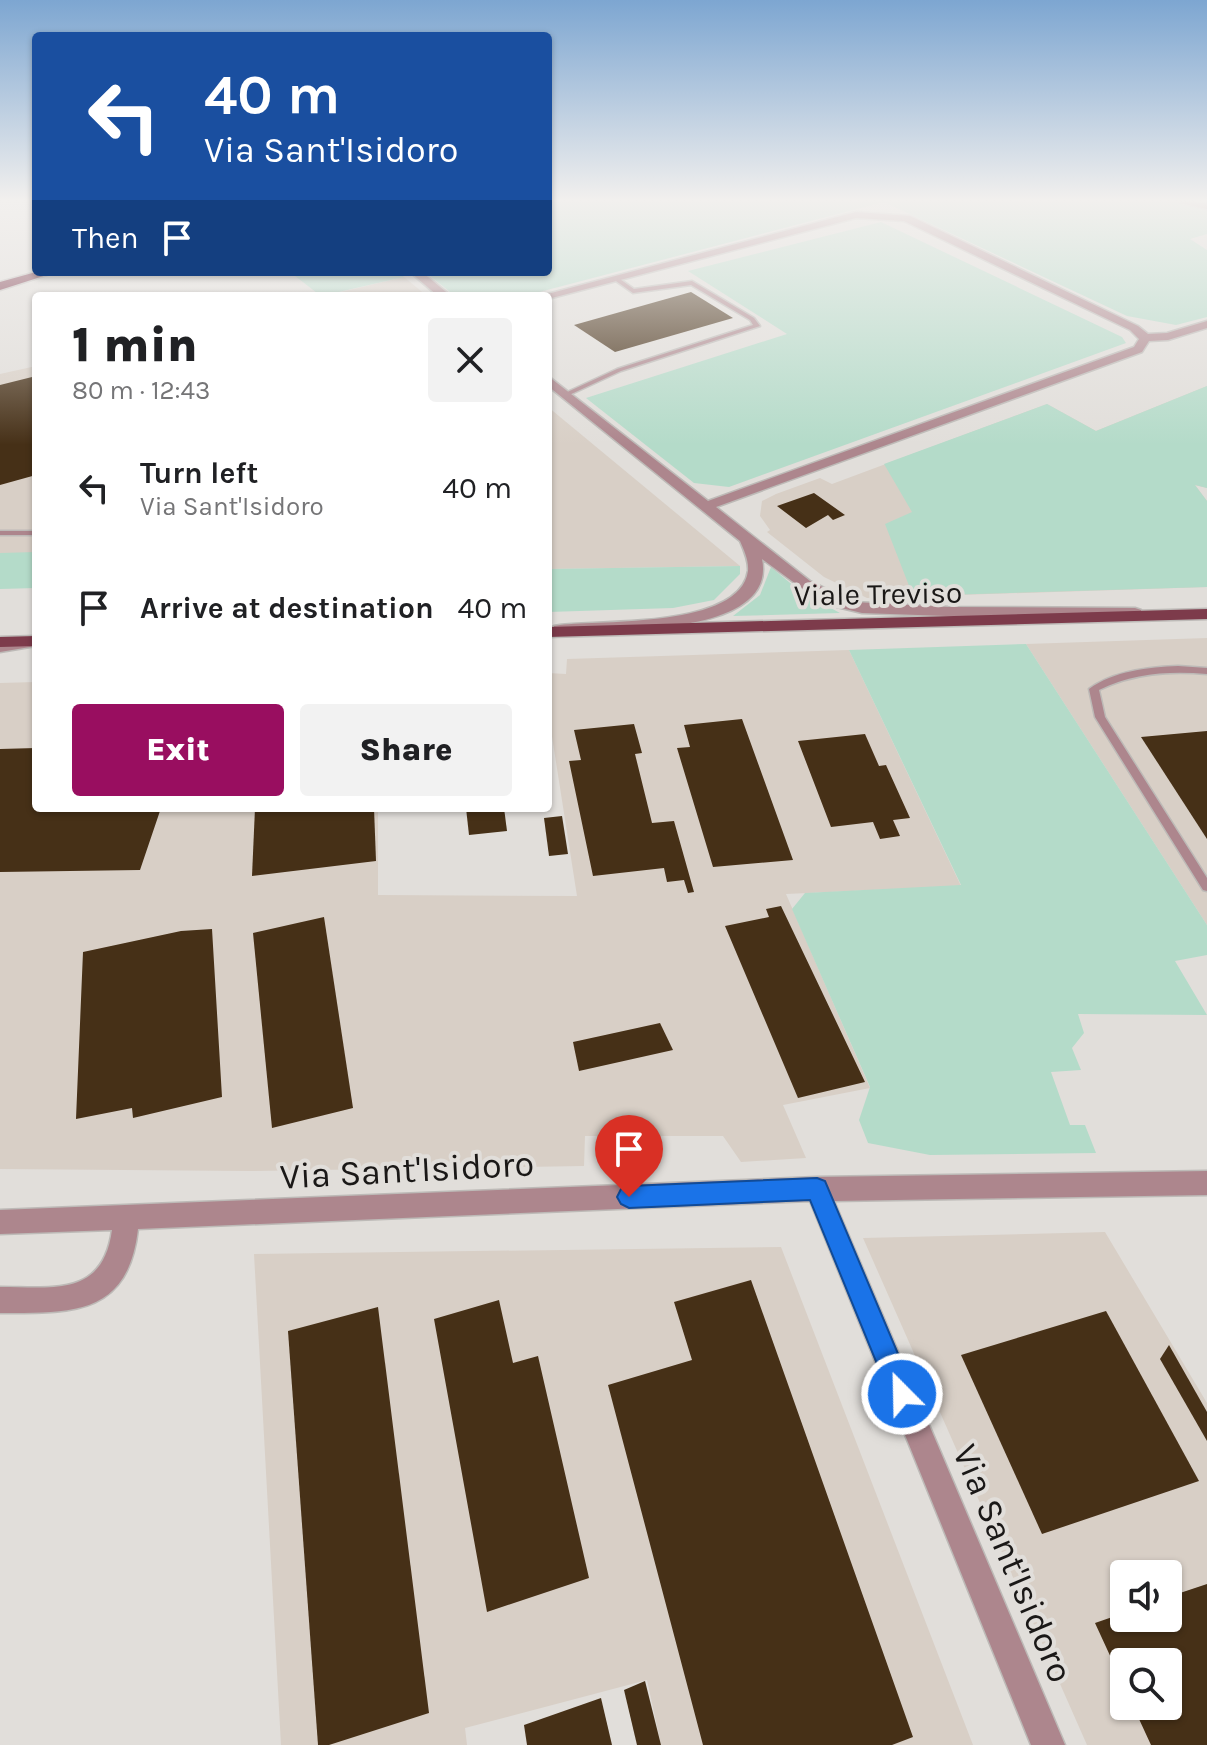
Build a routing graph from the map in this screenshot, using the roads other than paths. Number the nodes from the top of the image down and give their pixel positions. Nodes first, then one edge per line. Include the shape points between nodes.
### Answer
1 (598, 282) edge
2 (621, 282) edge
3 (1039, 282) edge
4 (552, 294) edge
5 (1207, 324) edge
6 (1145, 338) junction
7 (552, 384) edge
8 (565, 395) junction
9 (707, 506) junction
10 (0, 533) edge
11 (32, 533) edge
12 (747, 539) junction
13 (1207, 614) edge
14 (1187, 615) junction
15 (552, 632) edge
16 (552, 632) edge
17 (32, 641) edge
18 (0, 644) edge
19 (32, 652) edge
20 (0, 653) edge
21 (1207, 671) edge
22 (1207, 887) edge
23 (1207, 1183) edge
24 (817, 1189) junction
25 (126, 1219) junction
26 (0, 1222) edge
27 (0, 1300) edge
28 (1048, 1745) edge

1 - 4 street
2 - 8 lane via 633,291 692,283 757,326 619,370
3 - 6 street
5 - 6 street
6 - 9 street via 1138,349
7 - 8 street
8 - 9 street
9 - 12 street
10 - 11 lane
12 - 14 street via 800,580 857,608
12 - 15 street via 755,576 735,603 688,619
13 - 14 main road, Viale Treviso
14 - 16 main road, Viale Treviso
17 - 18 street
19 - 20 main road
21 - 22 lane via 1178,668 1114,678 1094,689 1100,717
23 - 24 street, Via Sant'Isidoro
24 - 25 street, Via Sant'Isidoro
24 - 28 street, Via Sant'Isidoro
25 - 26 street, Via Sant'Isidoro
25 - 27 street via 118,1271 98,1291 60,1299

